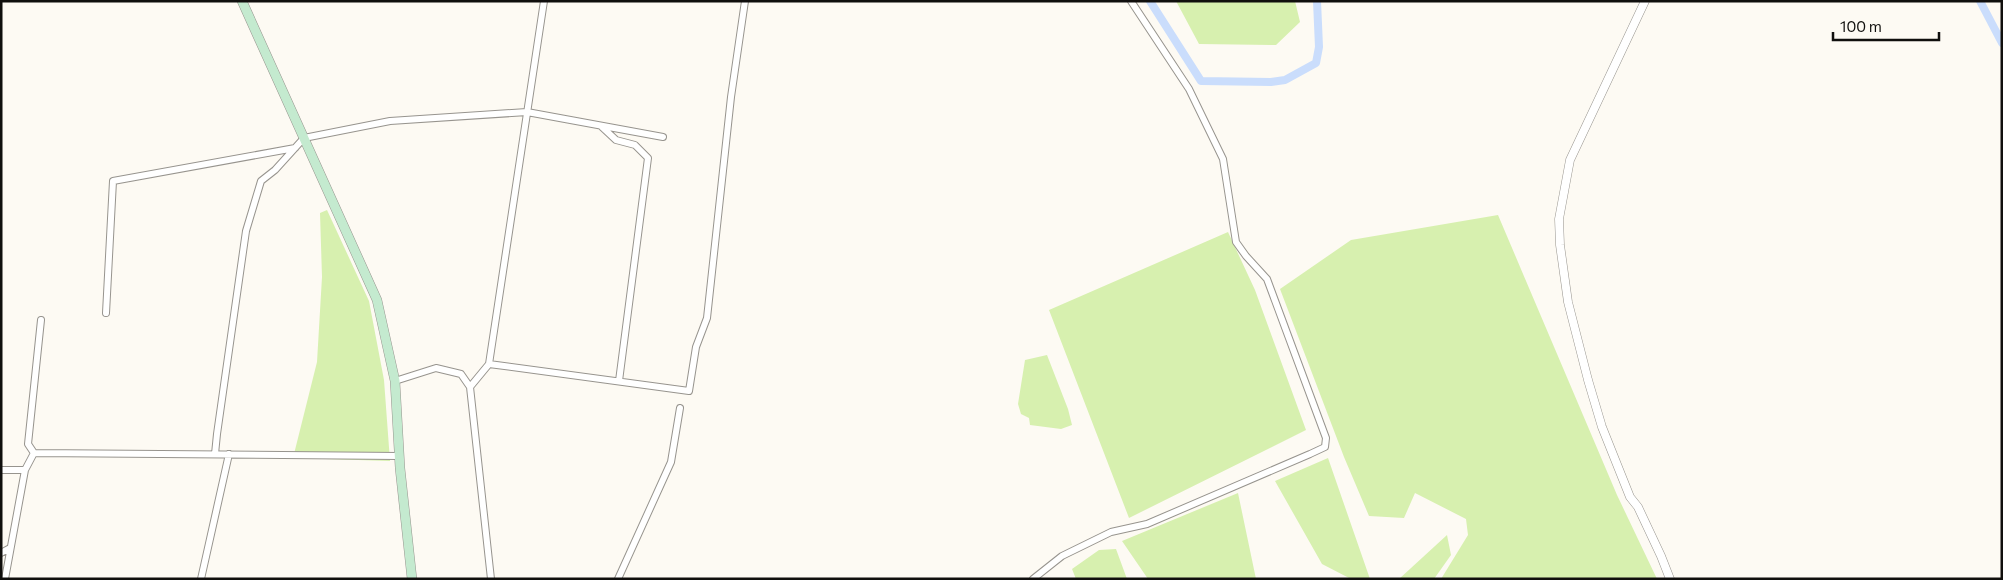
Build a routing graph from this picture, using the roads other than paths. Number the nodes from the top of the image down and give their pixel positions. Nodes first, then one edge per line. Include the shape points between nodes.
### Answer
1 (242, 1) edge
2 (544, 1) edge
3 (745, 1) edge
4 (1131, 1) edge
5 (1646, 1) edge
6 (527, 112) junction
7 (599, 125) junction
8 (663, 137) dead end
9 (304, 138) junction
10 (295, 148) junction
11 (106, 313) dead end
12 (41, 320) dead end
13 (490, 364) junction
14 (394, 381) junction
15 (619, 382) junction
16 (470, 387) junction
17 (680, 408) dead end
18 (34, 453) junction
19 (215, 454) junction
20 (229, 454) junction
21 (399, 456) junction
22 (1, 470) edge
23 (25, 470) junction
24 (10, 548) junction
25 (1, 553) edge
26 (5, 579) edge
27 (201, 579) edge
28 (412, 579) edge
29 (491, 579) edge
30 (618, 579) edge
31 (1033, 579) edge
32 (1670, 579) edge

1 - 9 main road
2 - 6 street
3 - 15 street via 707,318 696,347 689,391
4 - 31 street via 1189,89 1223,159 1236,242 1267,279 1326,438 1324,447 1310,454 1147,524 1111,532 1062,556
5 - 32 street via 1570,160 1559,219 1560,245 1568,302 1602,427 1630,497
6 - 7 street
6 - 9 street via 390,122
6 - 13 street
7 - 8 street
7 - 15 street via 616,140 635,145 648,158
9 - 10 street
9 - 14 main road via 377,300
10 - 11 street via 113,181
10 - 19 street via 262,181 246,231
12 - 18 street via 28,444
13 - 15 street
13 - 16 street
14 - 16 street via 436,368 461,374
14 - 21 main road
16 - 29 street
17 - 30 street via 671,462
18 - 19 street
18 - 23 street
19 - 20 street
20 - 21 street
20 - 27 street
21 - 28 main road
22 - 23 street
23 - 24 street
24 - 25 street
24 - 26 street

